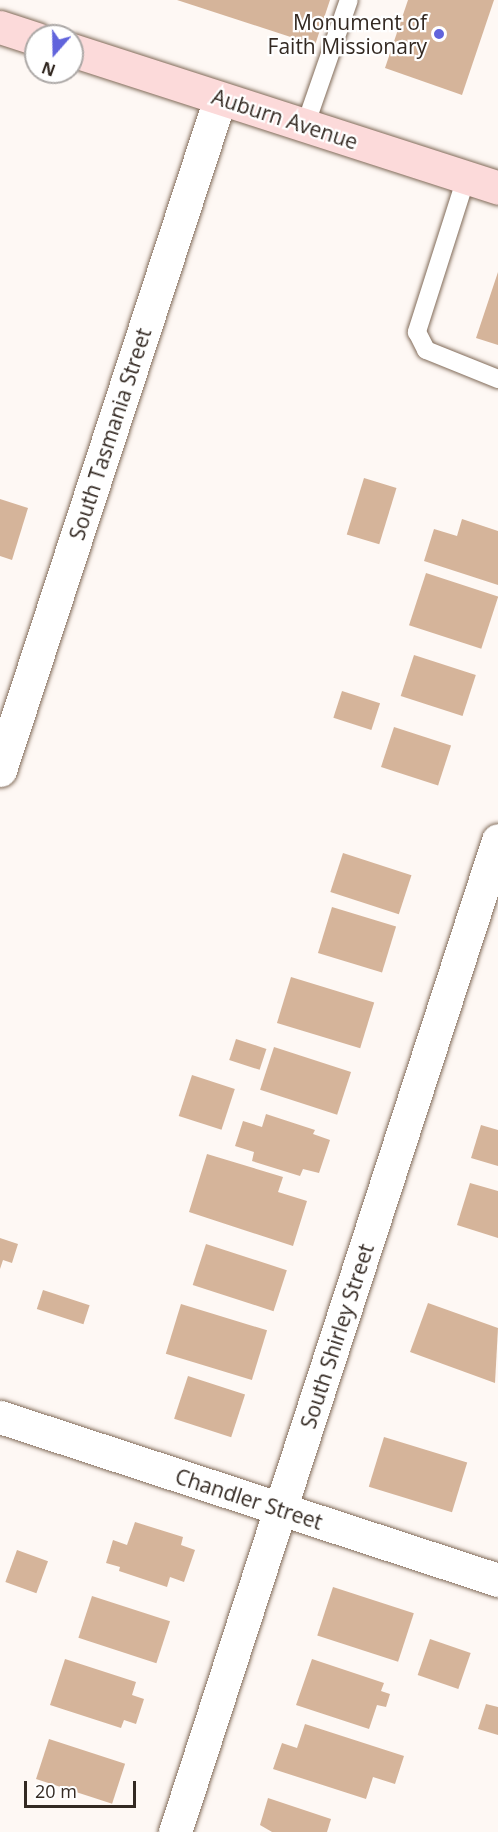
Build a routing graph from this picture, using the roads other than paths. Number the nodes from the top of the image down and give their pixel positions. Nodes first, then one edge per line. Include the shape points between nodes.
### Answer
1 (349, 0) edge
2 (0, 27) edge
3 (24, 35) edge
4 (84, 54) edge
5 (220, 98) junction
6 (305, 126) junction
7 (489, 182) edge
8 (498, 379) edge
9 (0, 770) edge
10 (498, 840) edge
11 (0, 1417) edge
12 (280, 1509) junction
13 (498, 1580) edge
14 (175, 1832) edge

1 - 6 lane
2 - 3 main road
4 - 5 main road, Auburn Avenue
5 - 6 main road, Auburn Avenue
5 - 9 street, South Tasmania Street
6 - 7 main road, Auburn Avenue
7 - 8 lane via 417,332 426,350
10 - 12 street, South Shirley Street
11 - 12 street, Chandler Street
12 - 13 street, Chandler Street
12 - 14 street, South Shirley Street

